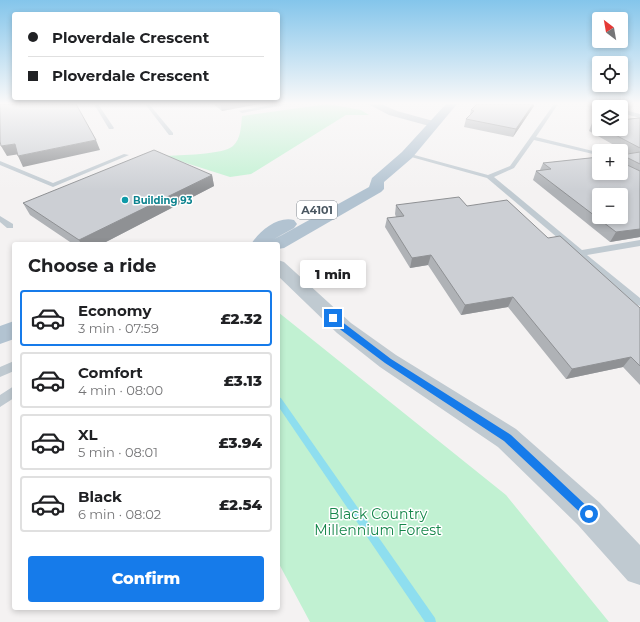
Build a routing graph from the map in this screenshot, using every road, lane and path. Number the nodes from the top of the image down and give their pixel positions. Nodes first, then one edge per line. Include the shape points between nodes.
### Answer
1 (425, 133) edge
2 (536, 133) edge
3 (532, 138) junction
4 (592, 152) edge
5 (407, 155) junction
6 (126, 156) dead end
7 (0, 163) edge
8 (490, 177) junction
9 (378, 181) junction
10 (0, 218) edge
11 (10, 226) dead end
12 (262, 242) edge
13 (280, 243) edge
14 (640, 243) edge
15 (581, 253) junction
16 (280, 268) edge
17 (640, 303) edge
18 (12, 331) edge
19 (0, 334) edge
20 (12, 367) edge
21 (0, 372) edge
22 (12, 393) edge
23 (0, 402) edge
24 (640, 569) edge

1 - 5 main road, A4101
2 - 3 lane
3 - 4 lane
3 - 8 lane via 512,167
5 - 8 lane
5 - 9 main road, A4101
6 - 7 lane via 53,185
8 - 15 lane
9 - 12 main road, A4101 via 363,182 329,204 268,234
9 - 13 main road, A4101 via 376,189
10 - 11 lane
14 - 15 lane
15 - 17 lane
16 - 24 street via 344,328 388,361 508,438 589,514
18 - 19 main road
20 - 21 lane
22 - 23 lane

